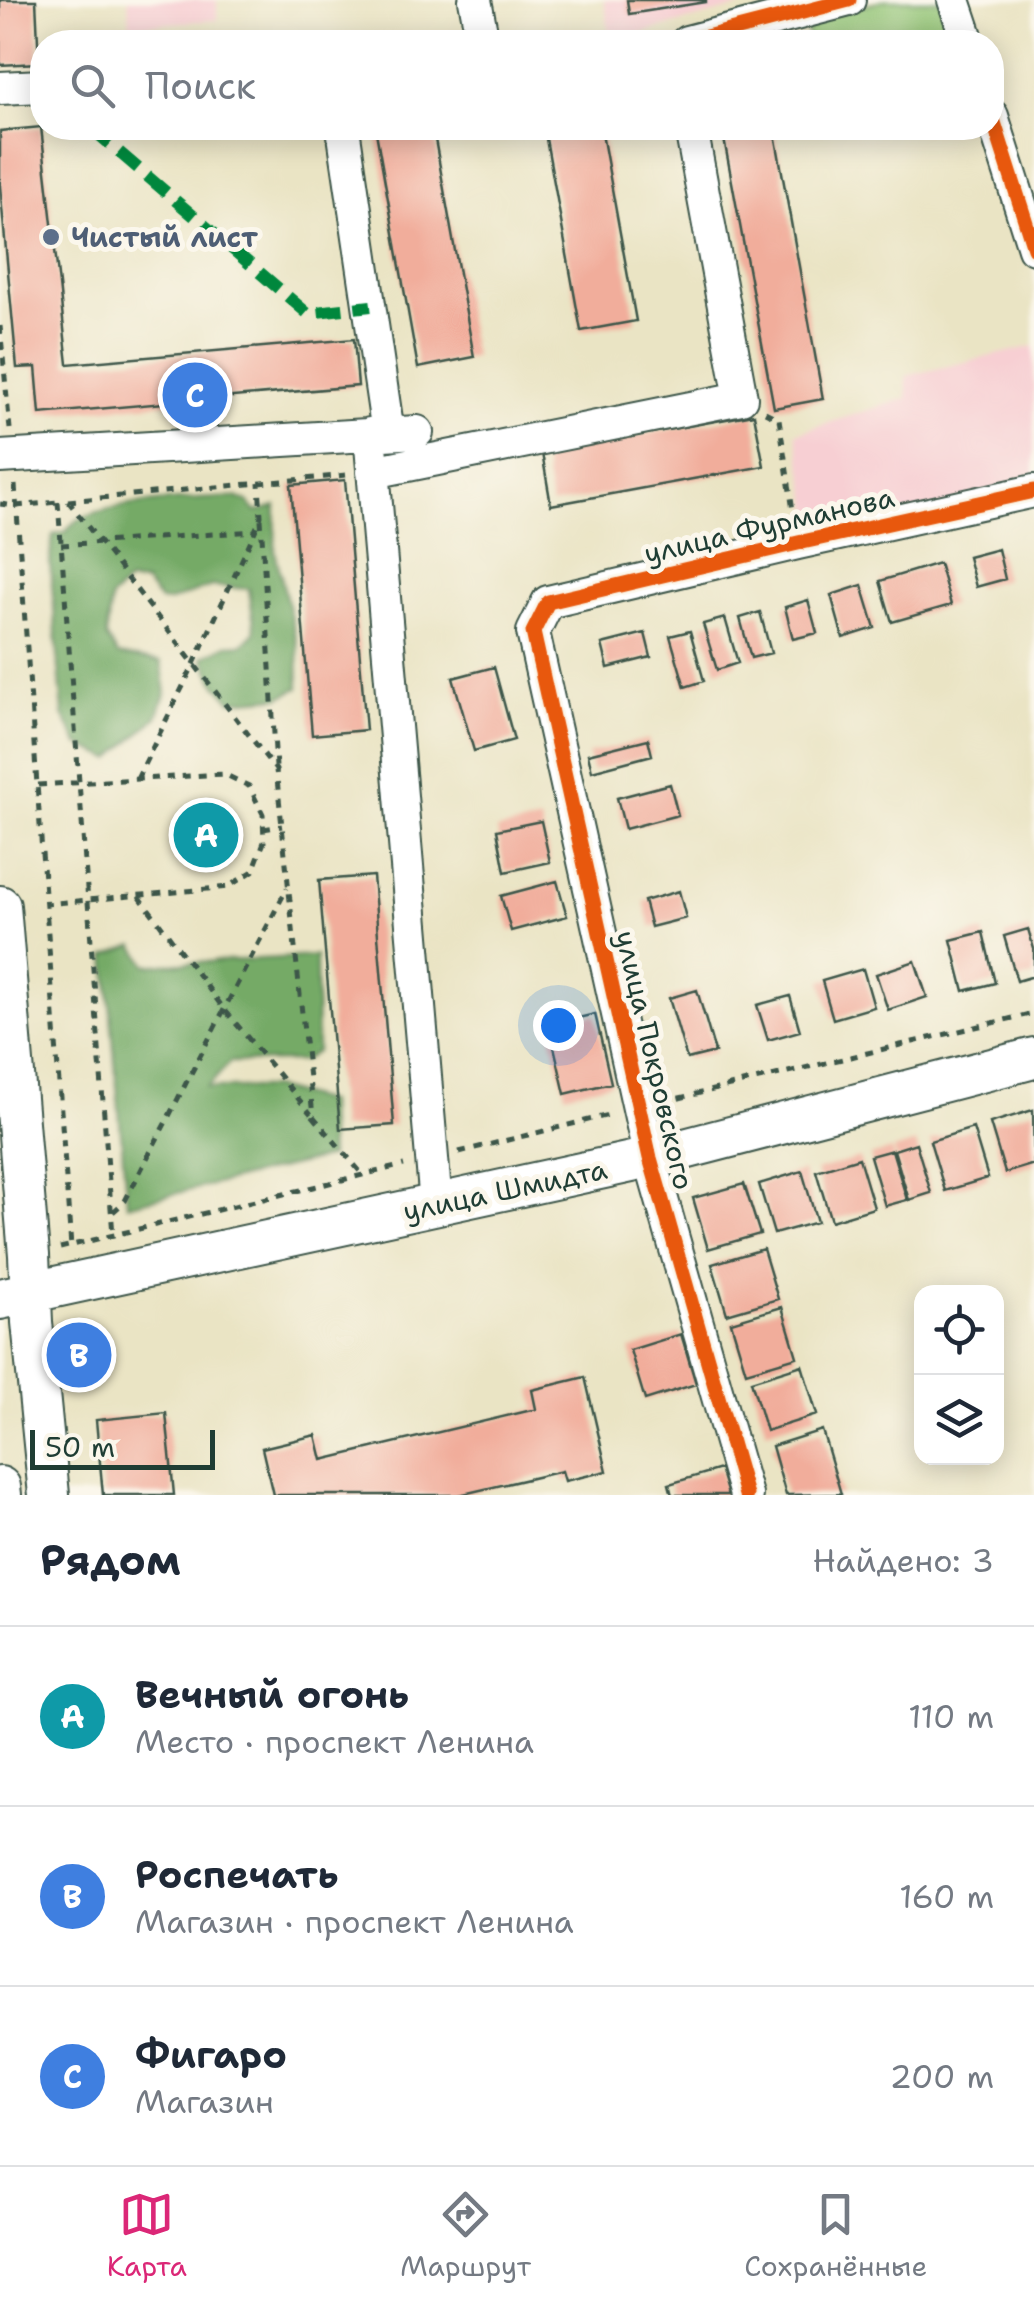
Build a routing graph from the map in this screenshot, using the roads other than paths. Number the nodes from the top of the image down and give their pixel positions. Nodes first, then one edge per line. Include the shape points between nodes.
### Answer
1 (476, 0) edge
2 (849, 0) edge
3 (954, 0) edge
4 (481, 30) edge
5 (733, 30) edge
6 (964, 30) edge
7 (30, 87) edge
8 (0, 88) edge
9 (345, 140) edge
10 (693, 140) edge
11 (1000, 140) edge
12 (1034, 248) edge
13 (392, 433) junction
14 (6, 457) edge
15 (373, 472) junction
16 (1034, 491) edge
17 (532, 632) joint
18 (0, 906) edge
19 (1034, 1058) edge
20 (650, 1158) junction
21 (436, 1205) junction
22 (15, 1297) edge
23 (0, 1487) edge
24 (1, 1495) edge
25 (49, 1495) edge
26 (746, 1495) edge

1 - 4 street
2 - 5 street
3 - 6 street
7 - 8 street
9 - 13 street
10 - 15 street via 741,398
11 - 12 street
13 - 14 street
13 - 15 street
15 - 21 street
16 - 17 street, улица Фурманова via 548,602
17 - 20 street, улица Покровского
18 - 22 main road
19 - 20 main road, улица Шмидта
20 - 21 main road, улица Шмидта
20 - 26 street, улица Покровского
21 - 22 main road, улица Шмидта via 72,1265
22 - 25 main road
23 - 24 main road

